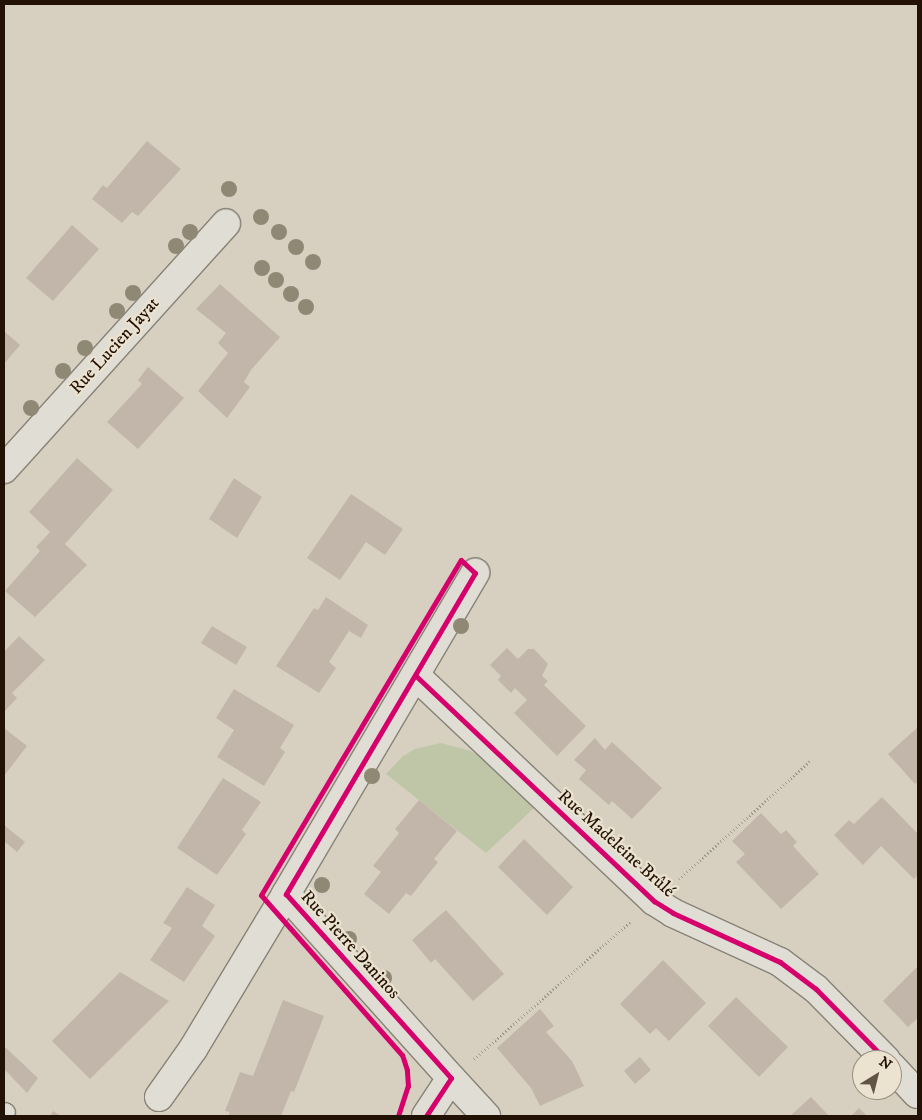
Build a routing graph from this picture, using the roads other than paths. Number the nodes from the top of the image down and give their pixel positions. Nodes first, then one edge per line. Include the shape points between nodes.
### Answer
1 (226, 223) dead end
2 (4, 469) edge
3 (475, 573) dead end
4 (416, 676) junction
5 (286, 894) junction
6 (876, 1050) edge
7 (902, 1077) edge
8 (451, 1078) junction
9 (917, 1094) edge
10 (159, 1097) dead end
11 (426, 1116) edge
12 (486, 1116) edge

1 - 2 street, Rue Lucien Jayat
3 - 4 street, Rue Pierre Daninos
4 - 5 street, Rue Pierre Daninos
4 - 6 street, Rue Madeleine Brûlé via 654,901 673,913 780,962 830,1002
5 - 8 street, Rue Pierre Daninos
5 - 10 street, Rue Pierre Daninos via 193,1049
7 - 9 street
8 - 11 street
8 - 12 street, Rue Pierre Daninos

